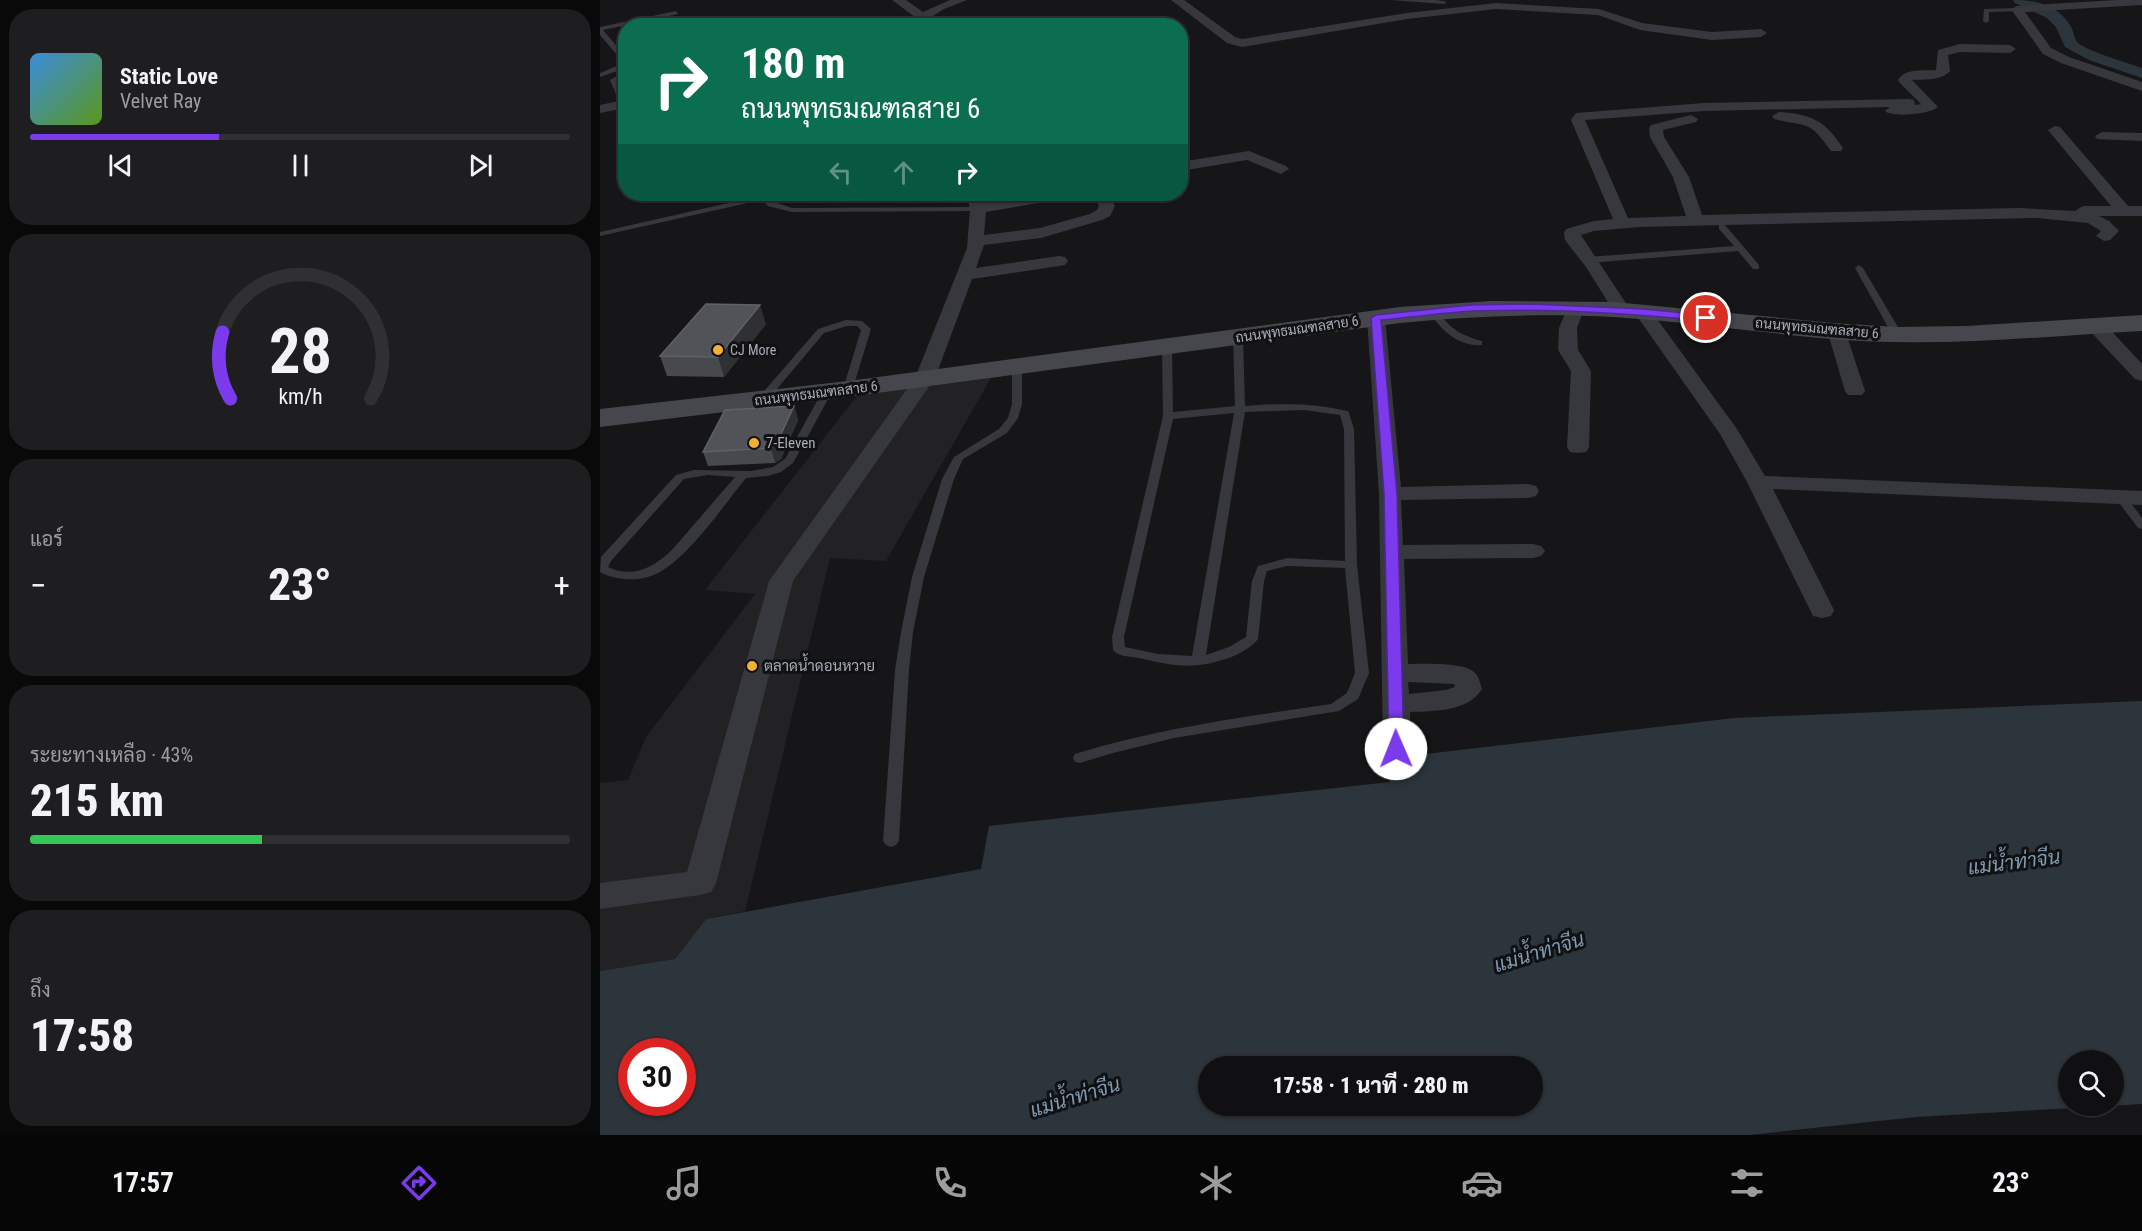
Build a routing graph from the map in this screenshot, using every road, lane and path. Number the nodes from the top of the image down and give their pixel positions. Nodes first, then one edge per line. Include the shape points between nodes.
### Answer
1 (898, 0) edge
2 (962, 0) edge
3 (1177, 0) edge
4 (1394, 0) edge
5 (1444, 2) dead end
6 (2142, 2) edge
7 (2021, 9) junction
8 (676, 13) dead end
9 (923, 17) joint
10 (654, 18) edge
11 (1986, 21) dead end
12 (618, 26) edge
13 (600, 30) edge
14 (1761, 33) dead end
15 (2010, 49) dead end
16 (618, 53) edge
17 (618, 69) edge
18 (600, 75) edge
19 (2142, 87) edge
20 (1909, 103) dead end
21 (618, 105) edge
22 (600, 109) edge
23 (1800, 117) junction
24 (2055, 130) dead end
25 (2102, 136) dead end
26 (2140, 143) edge
27 (1836, 148) dead end
28 (1188, 166) edge
29 (1281, 169) dead end
30 (745, 201) edge
31 (768, 201) edge
32 (977, 201) edge
33 (1104, 201) edge
34 (2142, 211) edge
35 (2124, 212) junction
36 (2030, 214) junction
37 (1696, 221) junction
38 (1623, 224) junction
39 (1722, 227) dead end
40 (600, 234) edge
41 (2104, 236) dead end
42 (976, 241) junction
43 (1740, 248) junction
44 (1588, 260) junction
45 (1059, 261) dead end
46 (1756, 267) dead end
47 (1859, 268) dead end
48 (965, 275) junction
49 (1575, 309) junction
50 (1632, 311) junction
51 (1434, 312) junction
52 (1376, 318) junction
53 (2142, 323) edge
54 (2096, 326) junction
55 (1836, 330) junction
56 (1897, 334) junction
57 (1238, 337) junction
58 (1479, 343) dead end
59 (1167, 346) junction
60 (1017, 366) junction
61 (2142, 375) edge
62 (925, 378) junction
63 (837, 390) junction
64 (1855, 391) dead end
65 (762, 400) junction
66 (1240, 410) junction
67 (1168, 416) junction
68 (600, 418) edge
69 (1578, 447) dead end
70 (743, 474) junction
71 (1758, 482) junction
72 (1528, 492) dead end
73 (1390, 494) junction
74 (2120, 496) junction
75 (2142, 498) edge
76 (2142, 526) edge
77 (1533, 551) dead end
78 (1392, 552) junction
79 (1351, 565) junction
80 (1822, 610) dead end
81 (1198, 661) junction
82 (1395, 672) junction
83 (1396, 704) junction
84 (1396, 749) dead end
85 (1080, 758) dead end
86 (891, 841) dead end
87 (600, 896) edge

1 - 9 street
2 - 9 street
3 - 14 street via 1231,40 1242,43 1496,6 1599,12 1640,26 1712,36
4 - 5 lane
6 - 7 street
7 - 11 lane via 1986,10
7 - 19 street via 2048,51
8 - 10 lane
12 - 13 lane
13 - 16 lane
15 - 23 street via 1947,50 1942,53 1944,71 1907,76 1905,80 1931,107 1926,110 1819,112
17 - 18 lane
20 - 38 street via 1704,107 1581,116 1578,120
21 - 22 street
23 - 27 street via 1824,130
23 - 37 street via 1685,120 1656,128 1657,137 1682,177
24 - 35 street
25 - 26 street
28 - 29 street via 1249,155
30 - 40 lane
31 - 32 lane via 792,210
32 - 42 street
33 - 42 street via 1104,213 1096,217 1041,233
34 - 35 street
35 - 36 street via 2050,210
36 - 37 street
36 - 41 street via 2091,218 2111,231
37 - 38 street
38 - 44 street via 1572,233
39 - 43 lane
42 - 48 street
43 - 44 lane
43 - 46 lane
44 - 50 street
45 - 48 street
47 - 56 lane
48 - 62 street
49 - 50 main road, ถนนพุทธมณฑลสาย 6
49 - 51 main road, ถนนพุทธมณฑลสาย 6 via 1480,308
49 - 69 street via 1568,328 1568,350 1581,371
50 - 55 main road, ถนนพุทธมณฑลสาย 6
50 - 71 street via 1730,433
51 - 52 main road, ถนนพุทธมณฑลสาย 6
51 - 58 lane via 1444,328 1455,336
52 - 57 main road, ถนนพุทธมณฑลสาย 6
52 - 73 street
53 - 54 main road, ถนนพุทธมณฑลสาย 6
54 - 56 main road, ถนนพุทธมณฑลสาย 6
54 - 61 street
55 - 56 main road, ถนนพุทธมณฑลสาย 6
55 - 64 street
57 - 59 main road, ถนนพุทธมณฑลสาย 6
57 - 66 lane
59 - 60 main road, ถนนพุทธมณฑลสาย 6
59 - 67 lane
60 - 62 main road, ถนนพุทธมณฑลสาย 6
60 - 86 lane via 1013,418 1003,431 959,457 948,479 918,577 902,670
62 - 63 main road, ถนนพุทธมณฑลสาย 6
62 - 87 street via 781,581 700,883
63 - 65 main road, ถนนพุทธมณฑลสาย 6
63 - 65 lane via 866,329 859,323 821,332
63 - 70 lane via 789,461 766,474
65 - 68 main road, ถนนพุทธมณฑลสาย 6
66 - 67 lane
66 - 79 lane via 1306,407 1344,413 1349,429
66 - 81 lane
67 - 81 lane via 1118,637 1119,650
70 - 70 lane via 672,557 653,571 608,573 602,568 680,477 706,471
71 - 74 street
71 - 80 street
72 - 73 street
73 - 78 street
74 - 75 street
74 - 76 lane
77 - 78 street
78 - 82 street
79 - 81 lane via 1287,562 1262,569 1252,639 1228,653
79 - 85 lane via 1362,673 1353,696 1334,708 1150,738
82 - 83 street
82 - 83 street via 1460,675 1469,688 1466,694 1451,699
83 - 84 street

